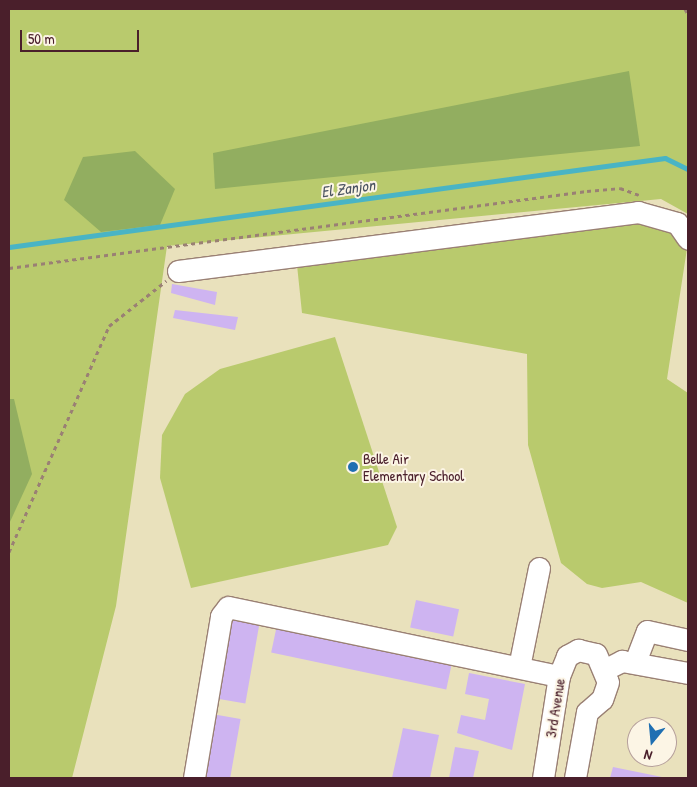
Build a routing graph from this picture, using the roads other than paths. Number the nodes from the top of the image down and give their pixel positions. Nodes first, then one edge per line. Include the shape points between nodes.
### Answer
1 (688, 240) edge
2 (178, 271) road end
3 (539, 568) dead end
4 (688, 640) edge
5 (635, 662) junction
6 (518, 667) junction
7 (606, 669) junction
8 (688, 673) edge
9 (559, 676) junction
10 (194, 778) edge
11 (544, 778) edge
12 (575, 778) edge

1 - 2 street via 677,223 638,212
3 - 6 street
4 - 5 street via 647,631
5 - 7 street via 622,661
5 - 8 street
6 - 9 street
6 - 10 street via 228,608 221,616
7 - 9 street, 3rd Avenue via 596,654 578,650 566,656
7 - 12 street via 608,682 602,699 588,712
9 - 11 street, 3rd Avenue

